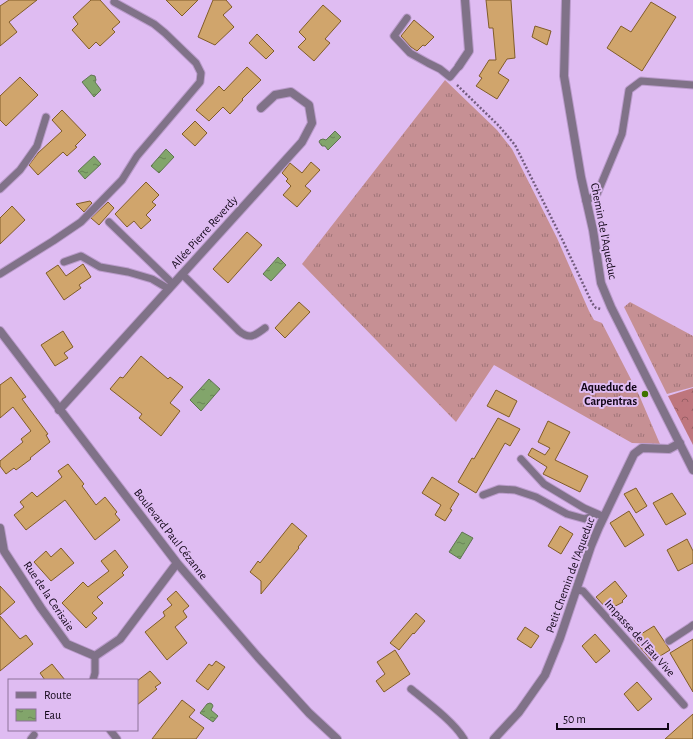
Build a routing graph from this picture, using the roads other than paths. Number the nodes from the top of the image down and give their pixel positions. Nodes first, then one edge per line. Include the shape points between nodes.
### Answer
1 (465, 0) edge
2 (566, 0) edge
3 (114, 2) dead end
4 (407, 18) dead end
5 (459, 66) joint
6 (693, 85) edge
7 (261, 108) dead end
8 (46, 117) dead end
9 (0, 189) edge
10 (586, 201) junction
11 (109, 222) dead end
12 (64, 262) dead end
13 (0, 274) edge
14 (182, 274) junction
15 (171, 286) junction
16 (265, 328) dead end
17 (0, 331) edge
18 (59, 410) junction
19 (680, 444) junction
20 (521, 459) dead end
21 (693, 470) edge
22 (483, 495) dead end
23 (600, 515) junction
24 (0, 528) edge
25 (177, 563) junction
26 (576, 590) junction
27 (693, 625) edge
28 (669, 641) dead end
29 (95, 656) junction
30 (93, 679) edge
31 (411, 689) dead end
32 (684, 705) dead end
33 (111, 731) edge
34 (117, 739) edge
35 (337, 739) edge
36 (464, 739) edge
37 (494, 739) edge

1 - 5 street via 469,51
2 - 10 street, Chemin de l'Aqueduc via 564,76
3 - 13 lane via 165,33 196,63 201,73 200,82 137,156 122,180 81,222
4 - 5 lane via 394,36 410,53 450,77
6 - 10 lane via 641,81 629,90 622,134 597,194
7 - 14 street, Allée Pierre Reverdy via 275,95 291,92 309,105 312,123 302,142
8 - 9 lane via 37,146 20,170
10 - 19 street, Chemin de l'Aqueduc via 601,283 610,307
11 - 15 lane
12 - 15 lane via 81,256 100,267 128,272
14 - 15 street, Allée Pierre Reverdy
14 - 16 lane via 244,335 253,336
15 - 18 street, Allée Pierre Reverdy
17 - 18 street, Boulevard Paul Cézanne
18 - 25 street, Boulevard Paul Cézanne
19 - 21 street, Chemin de l'Aqueduc
19 - 23 street, Petit Chemin de l'Aqueduc via 669,449 642,448 634,454
20 - 23 lane via 544,484
22 - 23 lane via 499,490 515,490 536,497 568,514 585,519
23 - 26 street, Petit Chemin de l'Aqueduc
24 - 29 street, Rue de la Cerisaie via 4,551 41,608 68,644
25 - 29 street via 120,639
25 - 35 street, Boulevard Paul Cézanne via 283,685
26 - 32 lane, Impasse de l'Eau Vive via 583,591
26 - 37 street, Petit Chemin de l'Aqueduc via 545,675 519,712
27 - 28 lane
29 - 30 lane
31 - 36 lane via 449,722
33 - 34 lane

